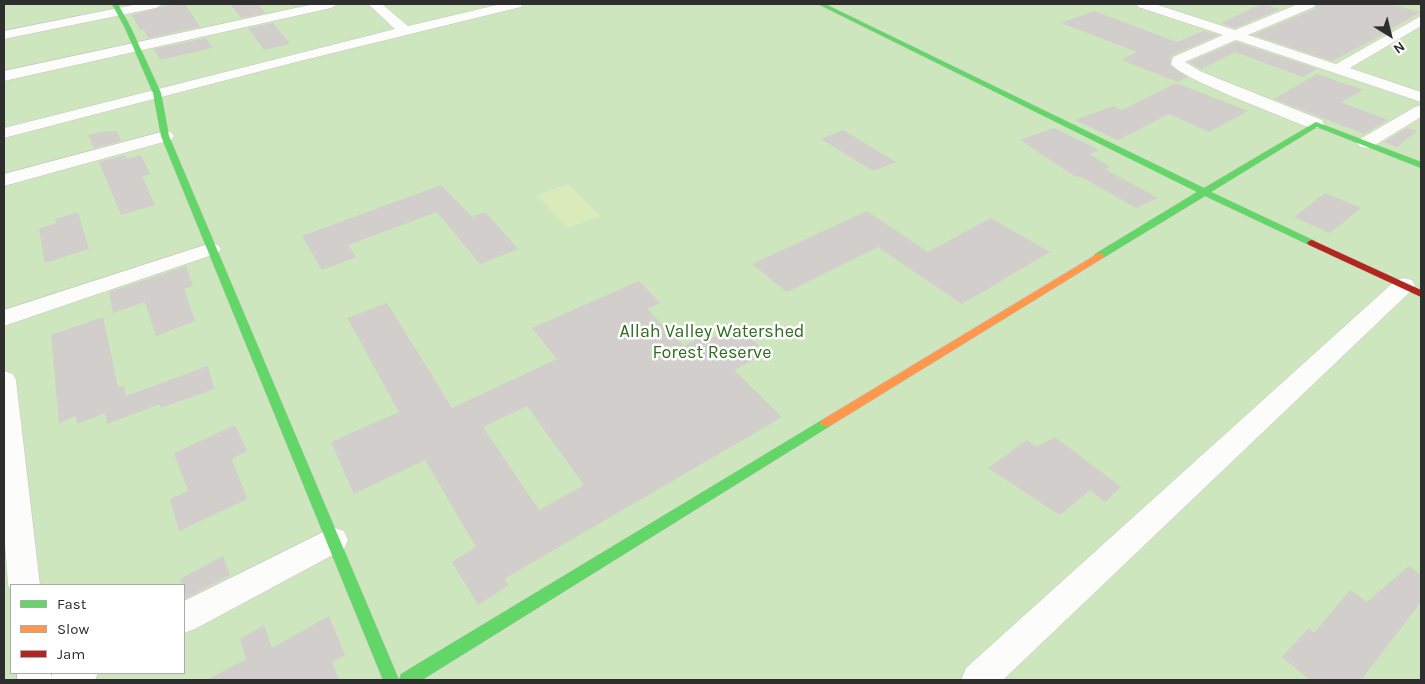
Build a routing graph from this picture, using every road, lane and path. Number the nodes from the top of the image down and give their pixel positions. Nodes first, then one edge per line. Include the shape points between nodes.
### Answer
1 (156, 4) edge
2 (331, 4) edge
3 (374, 4) edge
4 (821, 4) edge
5 (1143, 4) edge
6 (1309, 4) edge
7 (509, 5) edge
8 (117, 8) edge
9 (1421, 20) edge
10 (405, 31) junction
11 (4, 35) edge
12 (1236, 35) junction
13 (136, 46) junction
14 (1338, 69) junction
15 (4, 76) edge
16 (157, 94) junction
17 (1421, 97) edge
18 (1421, 110) edge
19 (1316, 124) junction
20 (4, 133) edge
21 (165, 136) junction
22 (1366, 144) junction
23 (1421, 165) edge
24 (4, 180) edge
25 (1202, 191) junction
26 (211, 248) junction
27 (1413, 289) edge
28 (4, 318) edge
29 (4, 380) edge
30 (333, 540) junction
31 (24, 584) edge
32 (185, 617) edge
33 (79, 674) edge
34 (67, 680) edge
35 (391, 680) edge
36 (407, 680) edge
37 (978, 680) edge

1 - 8 street
2 - 13 street
3 - 10 street
4 - 25 street
5 - 12 street
6 - 12 street
7 - 10 street
8 - 11 street
8 - 13 street
9 - 14 street
10 - 16 street
12 - 14 street
12 - 19 street via 1183,57 1178,64 1197,75
13 - 15 street
13 - 16 street
14 - 17 street
16 - 20 street
16 - 21 street
18 - 22 street
19 - 22 street
19 - 25 street
21 - 24 street
21 - 26 street
22 - 23 street
25 - 27 street
25 - 36 street
26 - 28 street
26 - 30 street
27 - 37 street
29 - 31 street
30 - 32 street
30 - 35 street
33 - 34 street

